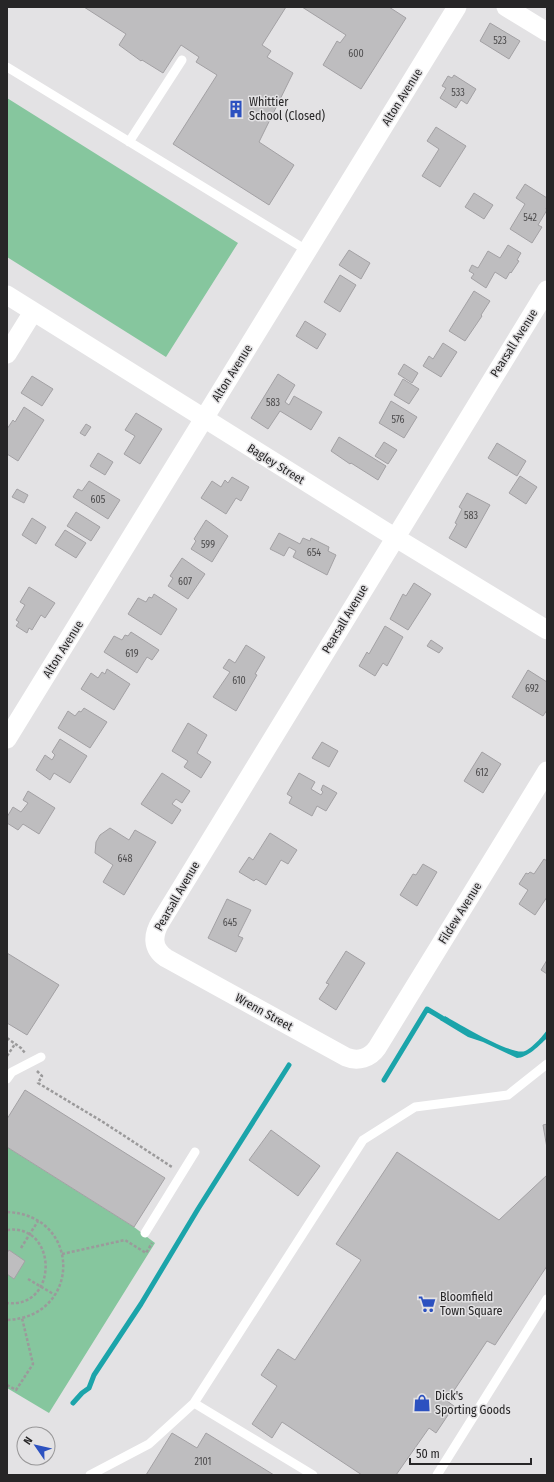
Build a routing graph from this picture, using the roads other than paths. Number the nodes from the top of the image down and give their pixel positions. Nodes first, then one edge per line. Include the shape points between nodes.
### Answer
1 (458, 7) edge
2 (506, 7) edge
3 (547, 32) edge
4 (182, 60) dead end
5 (7, 66) edge
6 (129, 142) junction
7 (308, 251) junction
8 (547, 290) edge
9 (7, 295) edge
10 (33, 312) junction
11 (7, 354) edge
12 (204, 419) junction
13 (395, 537) junction
14 (547, 630) edge
15 (7, 739) edge
16 (547, 772) edge
17 (159, 952) joint
18 (372, 1054) joint
19 (41, 1057) dead end
20 (547, 1064) edge
21 (7, 1079) edge
22 (196, 1152) dead end
23 (145, 1233) dead end
24 (547, 1299) edge
25 (194, 1403) junction
26 (90, 1475) edge
27 (313, 1475) edge
28 (437, 1475) edge

1 - 7 street, Alton Avenue
2 - 3 street
4 - 6 lane
5 - 6 lane
6 - 7 lane
7 - 12 street, Alton Avenue
8 - 13 street, Pearsall Avenue
9 - 10 street, Bagley Street
10 - 11 street
10 - 12 street, Bagley Street
12 - 13 street, Bagley Street
12 - 15 street, Alton Avenue
13 - 14 street, Bagley Street
13 - 17 street, Pearsall Avenue via 157,928 154,939
16 - 18 street, Fildew Avenue
17 - 18 street, Wrenn Street via 346,1057 354,1060
19 - 21 lane via 12,1072
20 - 25 lane via 508,1095 415,1107 363,1140
22 - 23 lane
24 - 28 lane
25 - 26 lane via 149,1444
25 - 27 lane

